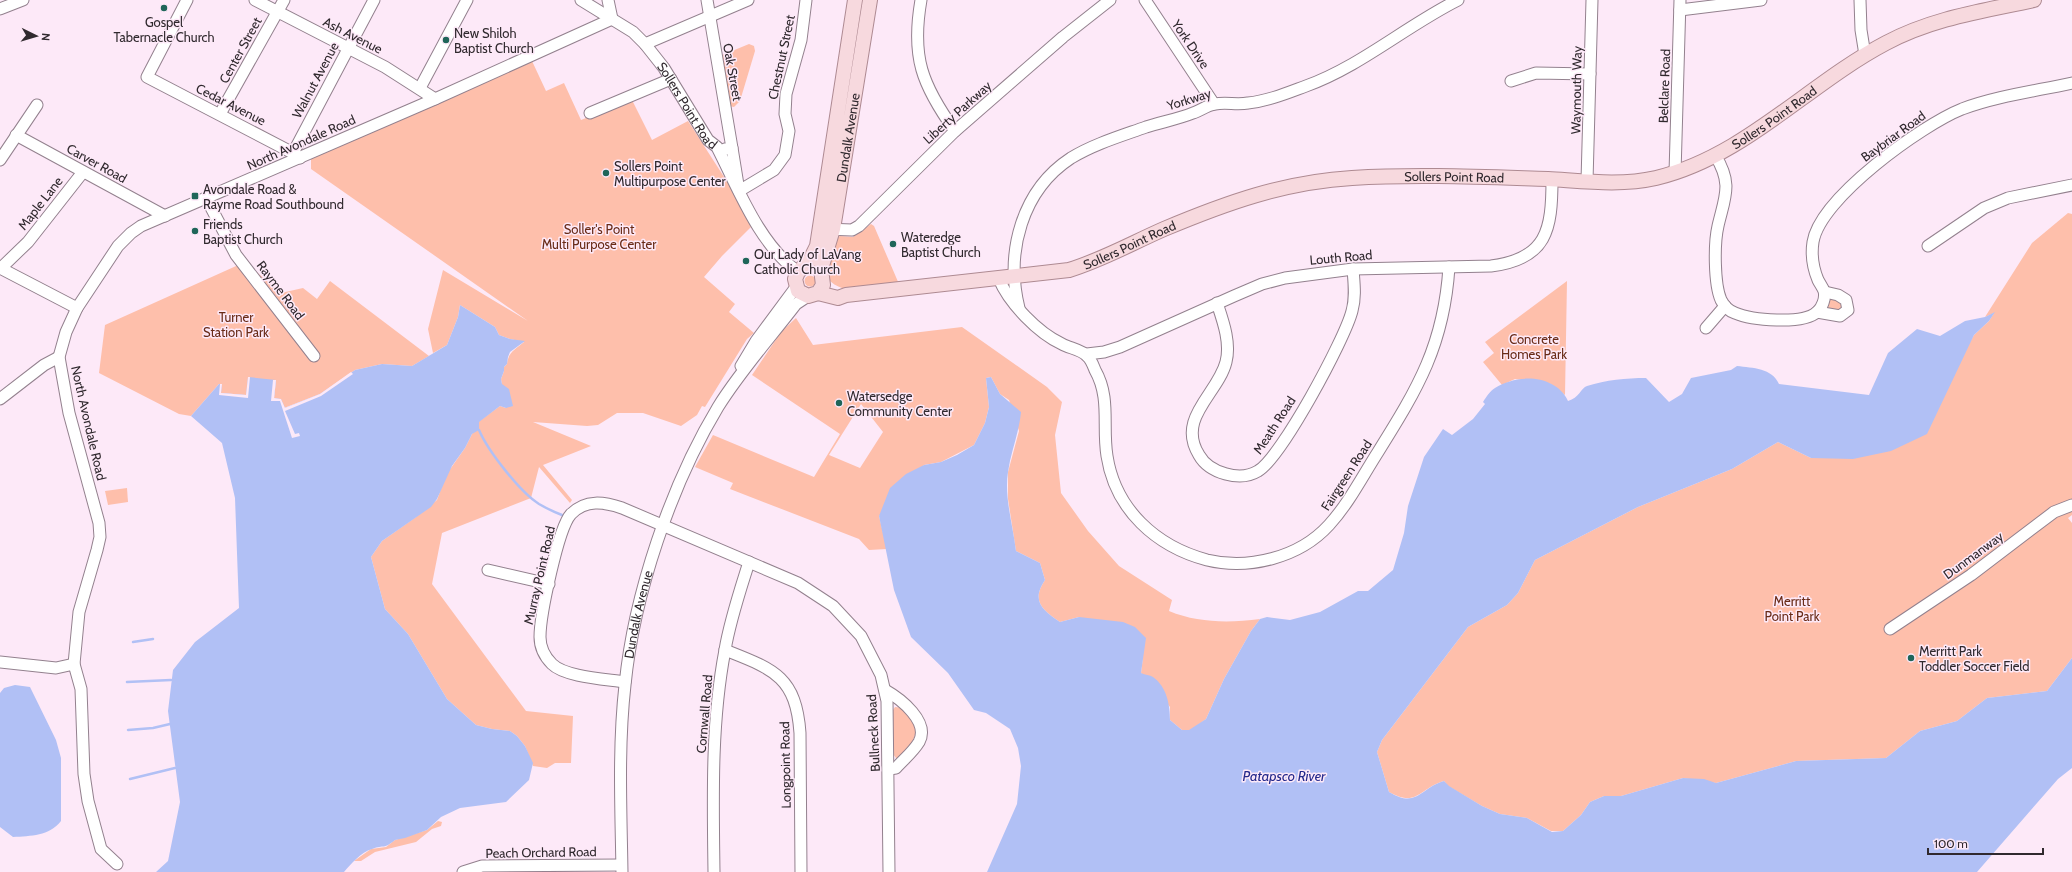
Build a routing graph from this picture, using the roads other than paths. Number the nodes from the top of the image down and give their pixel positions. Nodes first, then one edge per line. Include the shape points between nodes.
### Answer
1 (23, 0) edge
2 (187, 0) edge
3 (255, 0) edge
4 (284, 0) edge
5 (374, 0) edge
6 (468, 0) edge
7 (581, 0) edge
8 (608, 0) edge
9 (707, 0) edge
10 (748, 0) edge
11 (806, 0) edge
12 (855, 0) edge
13 (870, 0) edge
14 (921, 0) edge
15 (1110, 0) edge
16 (1145, 0) edge
17 (1458, 0) edge
18 (1592, 0) edge
19 (1761, 0) edge
20 (1860, 0) edge
21 (2034, 0) edge
22 (1680, 5) edge
23 (0, 9) edge
24 (278, 12) junction
25 (710, 15) junction
26 (612, 19) junction
27 (645, 44) junction
28 (348, 48) junction
29 (1865, 55) junction
30 (1590, 74) junction
31 (671, 79) junction
32 (1511, 81) dead end
33 (2072, 83) edge
34 (420, 88) junction
35 (435, 99) junction
36 (1214, 104) junction
37 (37, 105) dead end
38 (590, 113) dead end
39 (220, 114) junction
40 (956, 131) junction
41 (16, 135) junction
42 (717, 147) junction
43 (732, 148) junction
44 (296, 155) junction
45 (1714, 156) junction
46 (0, 160) edge
47 (83, 172) junction
48 (1675, 172) junction
49 (1552, 180) junction
50 (1587, 181) junction
51 (2072, 184) edge
52 (739, 191) junction
53 (206, 198) junction
54 (165, 216) junction
55 (827, 229) junction
56 (1928, 246) dead end
57 (1449, 267) junction
58 (1, 268) edge
59 (1353, 269) junction
60 (801, 270) junction
61 (823, 277) junction
62 (1015, 277) junction
63 (999, 279) junction
64 (796, 287) junction
65 (1825, 292) junction
66 (813, 294) junction
67 (846, 295) junction
68 (1216, 303) junction
69 (1726, 306) junction
70 (77, 308) junction
71 (1019, 308) junction
72 (1817, 312) junction
73 (1706, 328) dead end
74 (1087, 354) junction
75 (314, 356) dead end
76 (59, 357) junction
77 (738, 376) junction
78 (0, 399) edge
79 (2072, 505) edge
80 (663, 526) junction
81 (749, 562) junction
82 (488, 570) dead end
83 (549, 584) junction
84 (1890, 629) dead end
85 (725, 650) junction
86 (0, 662) edge
87 (74, 664) junction
88 (625, 682) junction
89 (885, 690) junction
90 (889, 768) junction
91 (117, 864) dead end
92 (622, 868) edge
93 (528, 869) edge
94 (463, 872) edge
95 (714, 872) edge
96 (801, 872) edge
97 (889, 872) edge

1 - 23 street
2 - 39 street, Cedar Avenue via 147,77
3 - 24 street, Ash Avenue
4 - 24 street, Center Street
5 - 28 street, Walnut Avenue
6 - 34 street
7 - 26 street, Sollers Point Road
8 - 26 street
9 - 25 street, Oak Street
10 - 25 street
11 - 52 street, Chestnut Street via 801,40 786,94 785,114 789,131 785,155 774,170
12 - 55 main road, Dundalk Avenue
13 - 55 main road, Dundalk Avenue
14 - 40 street via 917,23 919,62 933,100
15 - 40 street, Liberty Parkway via 1063,37
16 - 36 street, York Drive
17 - 36 street, Yorkway via 1335,74 1307,86 1260,101
18 - 30 street, Waymouth Way
19 - 22 street
20 - 29 street
21 - 29 main road, Sollers Point Road via 1924,25
22 - 48 street, Belclare Road
24 - 28 street, Ash Avenue
24 - 39 street, Center Street
25 - 27 street
25 - 43 street, Oak Street
26 - 27 street, Sollers Point Road via 633,32
26 - 35 street, North Avondale Road
27 - 31 street, Sollers Point Road
28 - 34 street, Ash Avenue
28 - 44 street, Walnut Avenue
29 - 45 main road, Sollers Point Road
30 - 32 street via 1536,73
30 - 50 street, Waymouth Way
31 - 38 street
31 - 42 street, Sollers Point Road via 708,140
33 - 65 street, Baybriar Road via 1980,102 1961,110 1929,127 1862,177 1834,205 1820,222 1815,233 1813,264
34 - 35 street, Ash Avenue
35 - 44 street, North Avondale Road
36 - 62 street, Yorkway via 1090,148 1060,166 1042,184 1025,212 1015,256
37 - 41 street
39 - 44 street, Cedar Avenue
40 - 55 street, Liberty Parkway via 859,226 852,230
41 - 46 street
41 - 47 street, Carver Road
42 - 43 street
42 - 52 street, Sollers Point Road
43 - 52 street, Oak Street
44 - 53 street, North Avondale Road
45 - 48 main road, Sollers Point Road via 1696,166
45 - 69 street via 1721,165 1726,182 1726,197 1716,247 1719,294
47 - 54 street, Carver Road
47 - 58 street, Maple Lane via 28,242
48 - 50 main road, Sollers Point Road via 1637,181
49 - 50 main road, Sollers Point Road
49 - 57 street, Louth Road via 1549,223 1539,245 1530,253 1509,264
49 - 62 main road, Sollers Point Road via 1472,177 1351,178 1274,189 1162,230 1082,266
51 - 56 street via 2027,192 1990,205
52 - 60 street, Sollers Point Road via 774,250
53 - 54 street, North Avondale Road
53 - 75 street, Rayme Road via 236,255
54 - 70 street, North Avondale Road via 131,233 118,246
55 - 60 main road, Dundalk Avenue via 810,260
55 - 61 main road, Dundalk Avenue via 821,269
57 - 59 street, Louth Road
57 - 74 street, Fairgreen Road via 1445,305 1431,356 1360,483 1344,507 1316,537 1302,546 1270,559 1236,564 1191,555 1153,535 1130,512 1113,482 1109,468 1104,390
58 - 70 street
59 - 68 street, Louth Road via 1285,278 1262,284
59 - 68 street, Meath Road via 1355,291 1352,311 1334,356 1275,453 1265,466 1250,474 1231,475 1212,468 1198,455 1193,438 1197,413 1223,371 1226,361 1226,334
60 - 61 main road via 811,267
60 - 64 main road, Dundalk Avenue via 795,279
61 - 66 main road, Dundalk Avenue via 821,290
61 - 67 main road via 828,287
62 - 63 main road, Sollers Point Road
62 - 71 street
63 - 67 main road, Sollers Point Road
63 - 71 street via 1005,293
64 - 66 main road via 801,293
64 - 77 street, Dundalk Avenue via 742,362
65 - 72 street
65 - 72 street via 1846,300 1848,310 1840,316
66 - 67 main road, Sollers Point Road via 838,298
66 - 77 street, Dundalk Avenue via 796,304
68 - 74 street, Louth Road via 1120,347
69 - 72 street via 1735,313 1772,320 1798,318
69 - 73 street
70 - 76 street, North Avondale Road via 66,332
71 - 74 street via 1045,334 1061,344
76 - 78 street via 44,365
76 - 87 street, North Avondale Road via 69,413 99,523 100,536 79,612
77 - 80 street, Dundalk Avenue via 700,441
79 - 84 street, Dunmanway via 2054,512 1970,575
80 - 81 street, Bullneck Road
80 - 83 street, Murray Point Road via 607,503 586,505 571,515 564,526
80 - 88 street, Dundalk Avenue via 640,606
81 - 85 street, Cornwall Road via 734,608
81 - 89 street, Bullneck Road via 798,583 833,606 861,636 872,655
82 - 83 street
83 - 88 street, Murray Point Road via 540,636 546,658 558,670
85 - 95 street, Cornwall Road via 717,699 714,741
85 - 96 street, Longpoint Road via 762,665 778,675 795,703 800,734
86 - 87 street via 56,668
87 - 91 street, North Avondale Road via 81,689 84,774 88,801 101,850
88 - 92 street, Dundalk Avenue via 621,753
89 - 90 street, Bullneck Road
89 - 90 street via 912,713 919,721 921,730 919,742 896,768
90 - 97 street, Bullneck Road
92 - 93 street, Peach Orchard Road
93 - 94 street, Peach Orchard Road via 482,866

